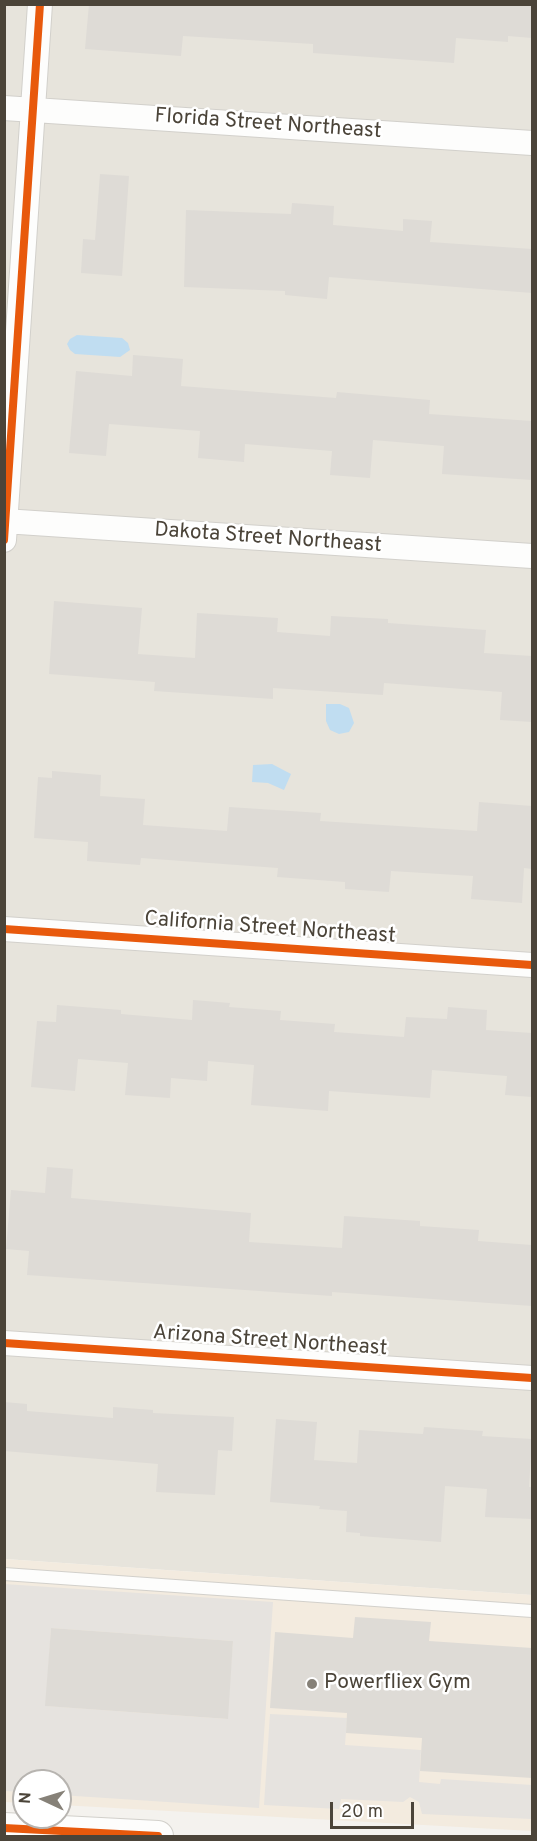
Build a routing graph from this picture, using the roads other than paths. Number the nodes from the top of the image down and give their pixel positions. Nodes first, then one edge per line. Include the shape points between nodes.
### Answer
1 (40, 4) edge
2 (4, 108) edge
3 (33, 110) junction
4 (532, 143) edge
5 (5, 528) edge
6 (532, 556) edge
7 (4, 929) edge
8 (532, 965) edge
9 (4, 1343) edge
10 (532, 1378) edge
11 (4, 1574) edge
12 (532, 1611) edge
13 (4, 1828) edge
14 (158, 1836) edge

1 - 3 street
2 - 3 street, Florida Street Northeast
3 - 4 street, Florida Street Northeast
3 - 5 street
5 - 6 street, Dakota Street Northeast
7 - 8 street, California Street Northeast
9 - 10 street, Arizona Street Northeast
11 - 12 lane
13 - 14 street

